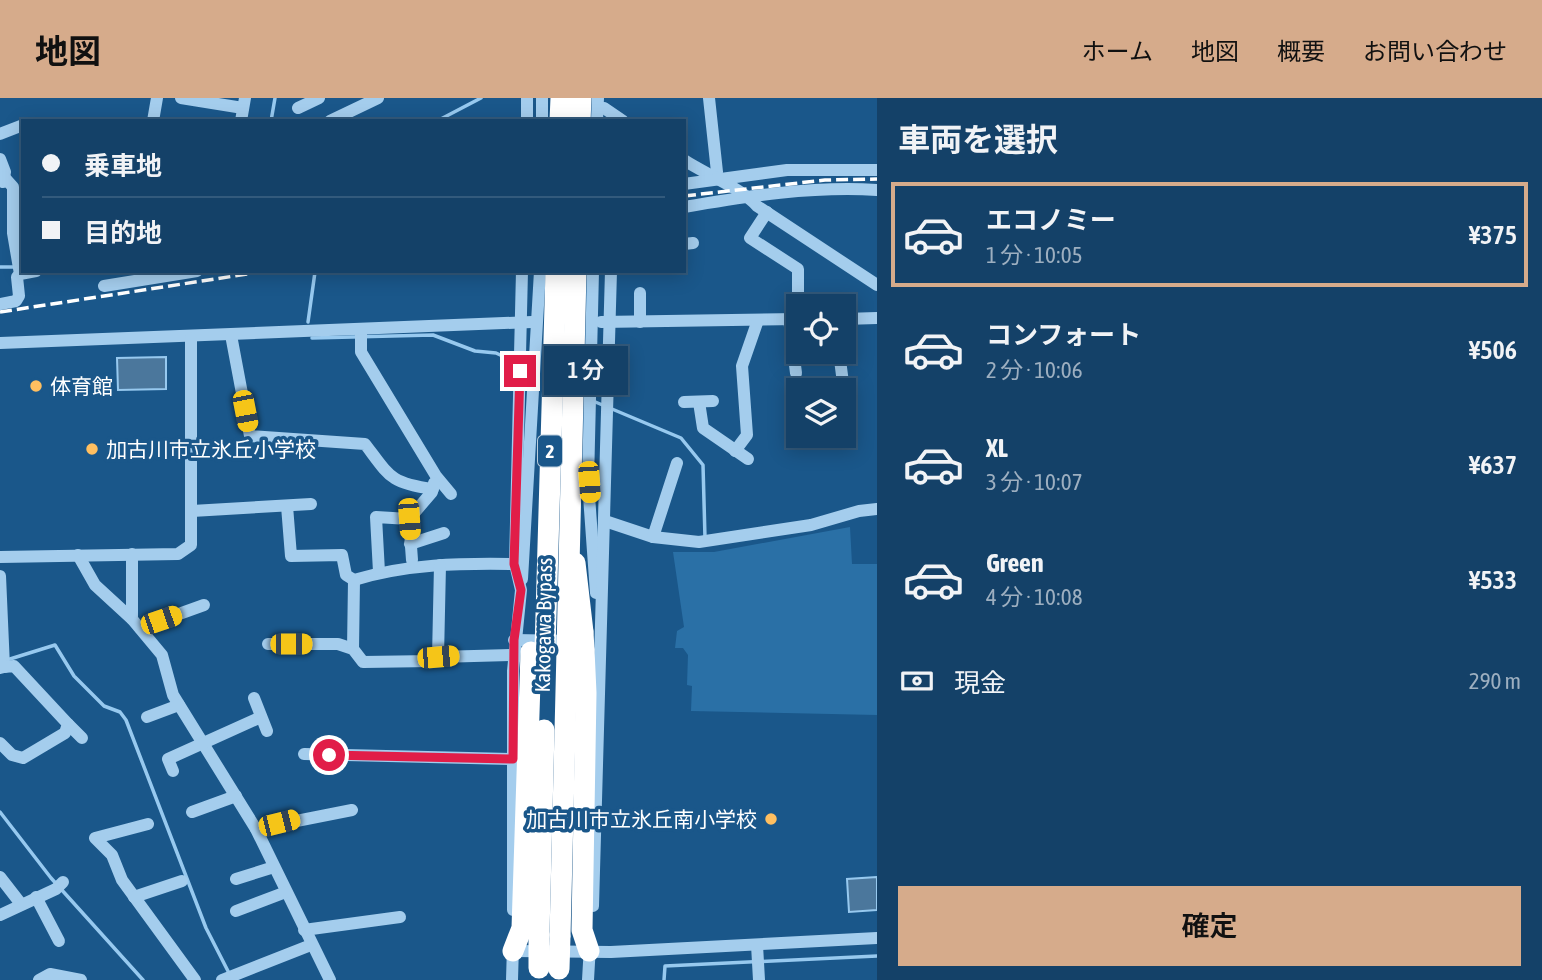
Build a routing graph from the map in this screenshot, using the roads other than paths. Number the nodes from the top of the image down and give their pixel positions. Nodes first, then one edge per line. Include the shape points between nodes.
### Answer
1 (157, 98) edge
2 (181, 98) edge
3 (378, 98) edge
4 (527, 98) edge
5 (542, 98) edge
6 (561, 98) edge
7 (581, 98) edge
8 (614, 98) edge
9 (709, 98) edge
10 (243, 109) edge
11 (610, 112) edge
12 (153, 119) edge
13 (334, 119) edge
14 (527, 119) edge
15 (542, 119) edge
16 (560, 119) edge
17 (580, 119) edge
18 (21, 126) edge
19 (0, 134) edge
20 (0, 159) edge
21 (686, 161) edge
22 (877, 170) edge
23 (715, 176) junction
24 (2, 180) edge
25 (686, 183) edge
26 (877, 190) edge
27 (749, 196) junction
28 (686, 207) edge
29 (767, 212) junction
30 (6, 232) edge
31 (25, 273) edge
32 (173, 273) edge
33 (522, 273) edge
34 (540, 273) edge
35 (556, 273) edge
36 (576, 273) edge
37 (593, 273) edge
38 (611, 273) edge
39 (20, 274) junction
40 (126, 277) edge
41 (877, 285) edge
42 (104, 286) dead end
43 (640, 293) dead end
44 (797, 294) edge
45 (0, 304) edge
46 (877, 318) edge
47 (786, 319) edge
48 (856, 319) edge
49 (758, 320) junction
50 (527, 322) junction
51 (605, 322) junction
52 (640, 322) junction
53 (231, 335) junction
54 (361, 335) junction
55 (191, 338) junction
56 (0, 343) edge
57 (796, 364) edge
58 (796, 373) dead end
59 (713, 401) dead end
60 (684, 402) dead end
61 (699, 402) junction
62 (735, 451) junction
63 (748, 459) dead end
64 (677, 463) dead end
65 (434, 483) junction
66 (451, 494) dead end
67 (311, 504) dead end
68 (288, 506) junction
69 (877, 509) edge
70 (192, 511) junction
71 (409, 519) junction
72 (605, 521) junction
73 (444, 533) dead end
74 (653, 537) junction
75 (411, 544) junction
76 (132, 554) junction
77 (78, 555) junction
78 (0, 557) edge
79 (412, 560) dead end
80 (514, 564) junction
81 (440, 565) junction
82 (379, 572) junction
83 (0, 576) edge
84 (354, 580) junction
85 (521, 590) junction
86 (204, 605) dead end
87 (602, 622) junction
88 (136, 623) junction
89 (268, 645) dead end
90 (584, 647) junction
91 (353, 649) junction
92 (526, 649) junction
93 (438, 657) junction
94 (2, 667) edge
95 (254, 698) dead end
96 (179, 705) junction
97 (147, 717) dead end
98 (261, 717) junction
99 (68, 724) junction
100 (267, 731) dead end
101 (82, 738) dead end
102 (0, 743) edge
103 (203, 744) junction
104 (304, 754) dead end
105 (513, 759) junction
106 (173, 771) dead end
107 (236, 796) junction
108 (352, 810) dead end
109 (192, 812) dead end
110 (148, 824) dead end
111 (256, 829) junction
112 (274, 867) junction
113 (0, 877) edge
114 (236, 879) dead end
115 (182, 881) dead end
116 (59, 886) dead end
117 (286, 892) junction
118 (36, 897) junction
119 (134, 897) junction
120 (21, 904) junction
121 (236, 911) dead end
122 (0, 915) edge
123 (400, 917) dead end
124 (304, 930) junction
125 (550, 935) junction
126 (877, 938) edge
127 (59, 941) dead end
128 (311, 945) junction
129 (757, 945) junction
130 (513, 951) junction
131 (589, 951) junction
132 (549, 974) edge
133 (228, 978) edge
134 (39, 980) edge
135 (81, 980) edge
136 (195, 980) edge
137 (330, 980) edge
138 (512, 980) edge
139 (587, 980) edge
140 (759, 980) edge

1 - 12 street
2 - 10 street
3 - 13 street
4 - 14 street
5 - 15 street
6 - 16 highway
7 - 17 highway
8 - 11 street
9 - 23 street
18 - 19 street
20 - 24 street
21 - 23 street
22 - 23 street
23 - 25 street
23 - 27 street
24 - 30 street via 13,187
26 - 27 street via 823,189
27 - 28 street
27 - 29 street
29 - 41 street
29 - 44 street via 750,237 798,270
30 - 39 street
31 - 39 street
32 - 40 street
33 - 50 street
34 - 85 street
35 - 92 highway, Kakogawa Bypass / 2, bridge via 547,576
36 - 90 highway, Kakogawa Bypass / 2, bridge via 570,519
37 - 87 street via 589,482 596,596
38 - 51 street
39 - 45 street via 16,302
40 - 42 street
43 - 52 street
46 - 48 street
47 - 49 street
49 - 52 street
49 - 62 street via 743,366 747,430
50 - 54 street
50 - 80 street via 521,364
51 - 52 street
51 - 72 street via 609,410
53 - 54 street
53 - 55 street
53 - 65 street via 250,436 365,444 391,479 405,485
54 - 65 street via 361,352
55 - 56 street
55 - 70 street
57 - 58 street
59 - 61 street
60 - 61 street
61 - 62 street via 703,428
62 - 63 street
64 - 74 street
65 - 66 street
65 - 71 street
67 - 68 street
68 - 70 street
68 - 84 street via 291,556 342,555 346,575
69 - 74 street via 811,525 704,541
70 - 76 street via 191,545 178,554
71 - 75 street
71 - 82 street via 376,517
72 - 74 street
72 - 87 street
73 - 75 street
75 - 79 street
76 - 77 street
76 - 88 street
77 - 78 street
77 - 88 street via 95,585
80 - 81 street
80 - 85 street
81 - 82 street
81 - 93 street
82 - 84 street
83 - 94 street
84 - 91 street
85 - 92 street
86 - 88 street
87 - 90 street
88 - 96 street via 162,655
89 - 91 street via 338,644
90 - 92 street
90 - 125 highway, Kakogawa Bypass / 2
90 - 131 highway via 582,930
91 - 93 street via 363,662 432,661
92 - 93 street
92 - 105 street
92 - 125 highway, Kakogawa Bypass / 2
92 - 130 highway via 522,928
94 - 99 street via 14,666
95 - 98 street
96 - 97 street
96 - 103 street
98 - 100 street
98 - 103 street
99 - 101 street
99 - 102 street via 65,733 23,758
103 - 106 street via 168,759
103 - 107 street
104 - 105 street
105 - 130 street
107 - 109 street
107 - 111 street
108 - 111 street
110 - 119 street via 135,834 94,838 112,855
111 - 112 street
112 - 114 street
112 - 117 street
113 - 120 street
115 - 119 street
116 - 118 street
117 - 121 street
117 - 124 street
118 - 120 street
118 - 127 street
119 - 136 street
120 - 122 street
123 - 124 street
124 - 128 street
125 - 132 highway, Kakogawa Bypass / 2, bridge
126 - 129 street
128 - 133 street
128 - 137 street
129 - 131 street
129 - 140 street
130 - 131 street
130 - 138 street
131 - 139 street
134 - 135 street via 51,974

